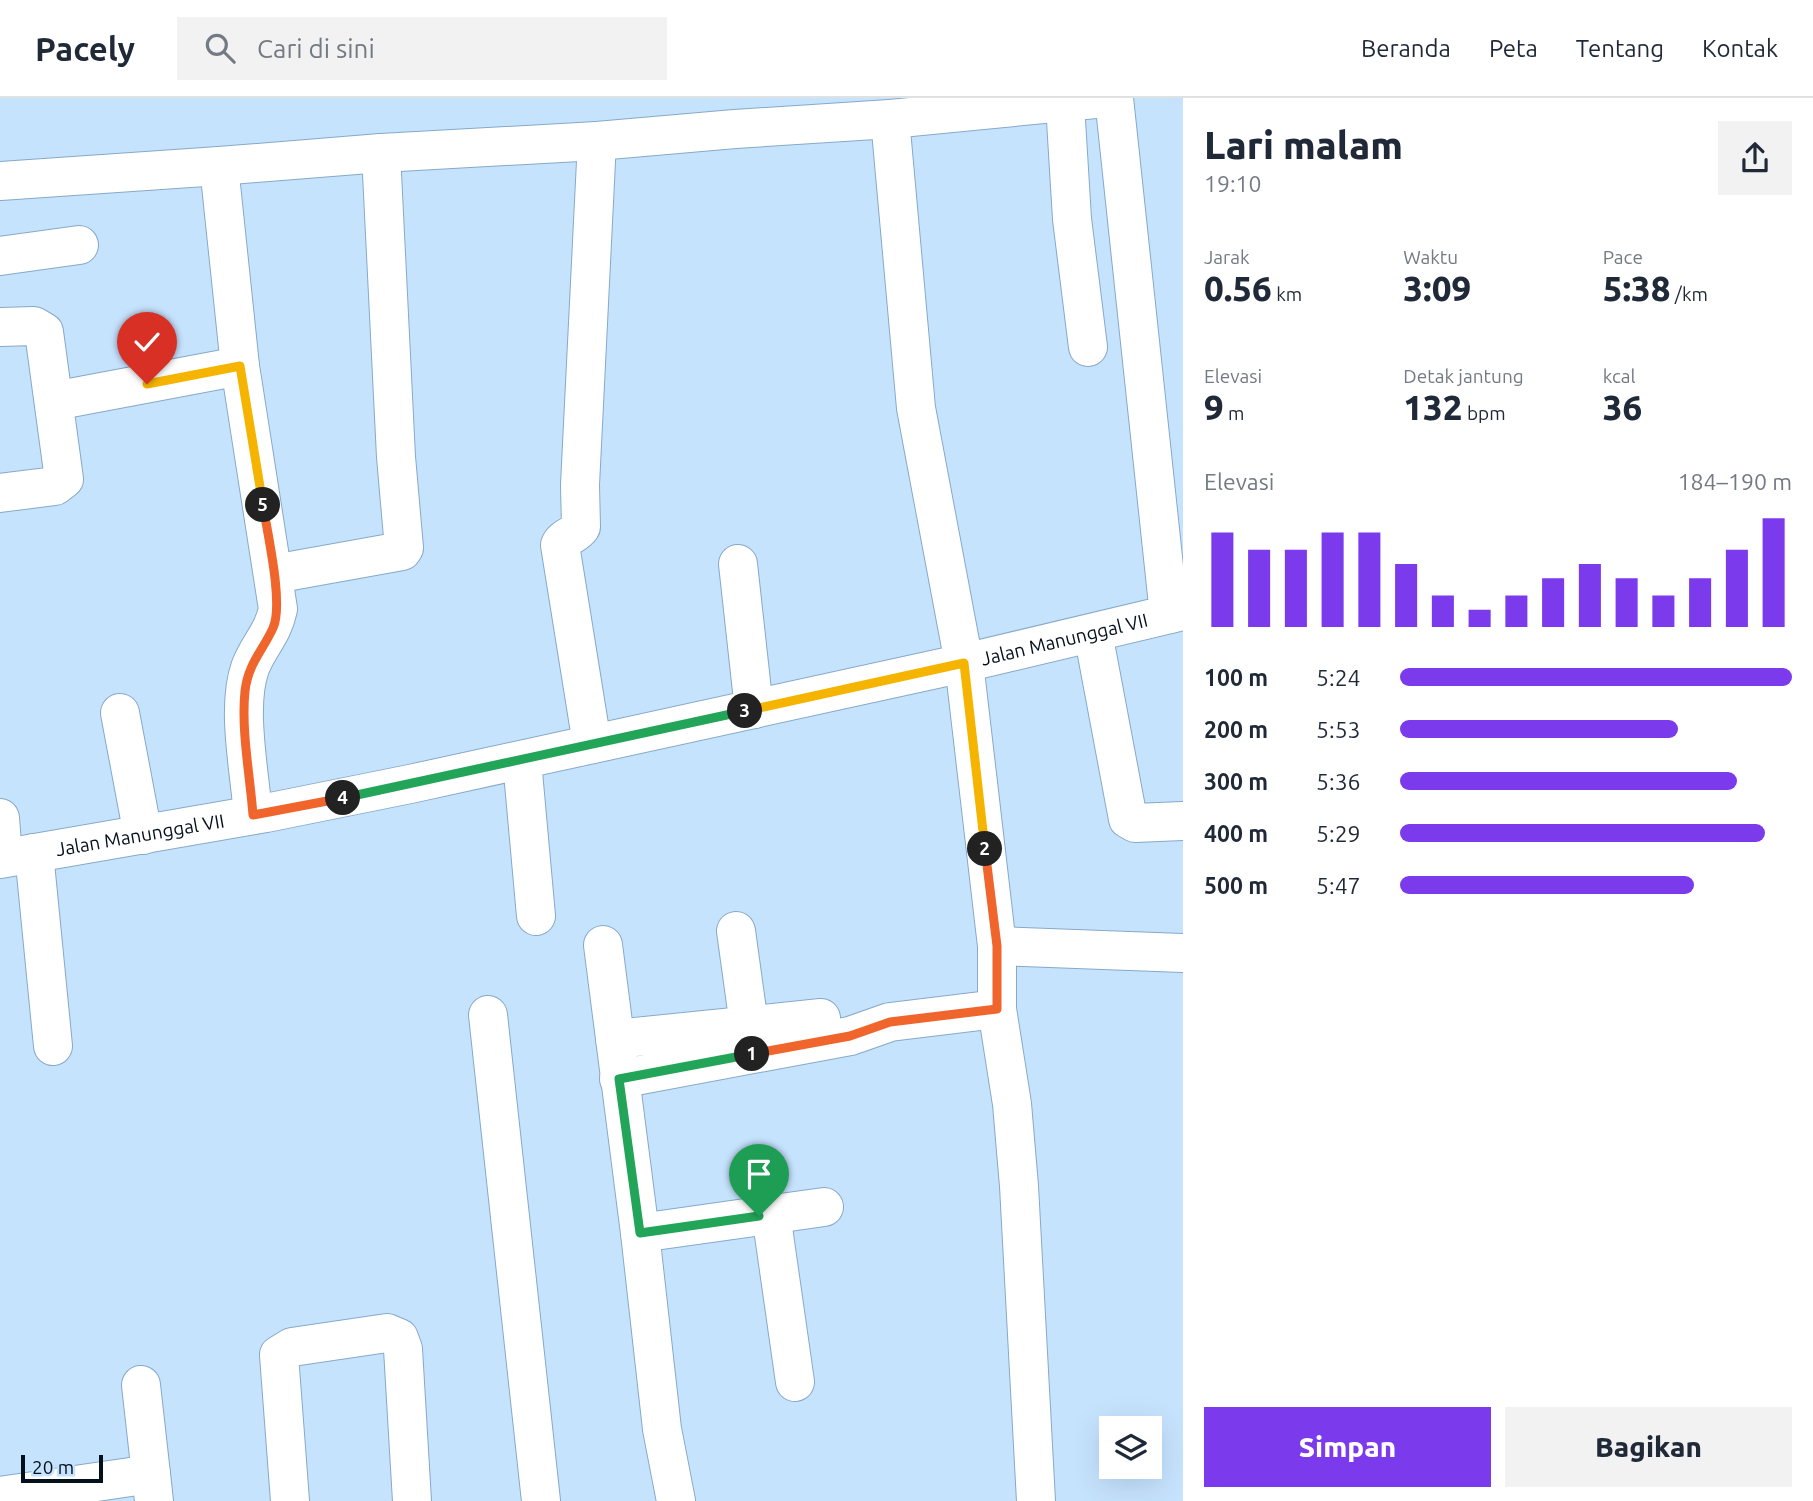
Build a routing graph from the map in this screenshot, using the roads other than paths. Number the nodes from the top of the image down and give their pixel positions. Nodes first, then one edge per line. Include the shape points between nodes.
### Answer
1 (1106, 98) edge
2 (1114, 98) edge
3 (1065, 104) junction
4 (890, 119) junction
5 (597, 141) junction
6 (381, 153) junction
7 (219, 166) junction
8 (0, 181) edge
9 (79, 245) dead end
10 (0, 256) edge
11 (0, 327) edge
12 (1088, 347) dead end
13 (240, 366) junction
14 (54, 401) junction
15 (0, 493) edge
16 (738, 564) dead end
17 (274, 574) junction
18 (1176, 612) edge
19 (1093, 633) junction
20 (964, 663) junction
21 (754, 709) junction
22 (120, 713) dead end
23 (592, 744) junction
24 (522, 761) junction
25 (253, 815) junction
26 (0, 818) edge
27 (1183, 821) edge
28 (143, 835) junction
29 (12, 857) edge
30 (536, 916) dead end
31 (736, 931) dead end
32 (603, 945) dead end
33 (997, 946) junction
34 (1183, 953) edge
35 (997, 1009) junction
36 (488, 1014) dead end
37 (890, 1022) junction
38 (749, 1025) junction
39 (615, 1039) junction
40 (53, 1046) dead end
41 (619, 1079) junction
42 (824, 1207) dead end
43 (771, 1214) junction
44 (640, 1233) junction
45 (795, 1382) dead end
46 (141, 1385) dead end
47 (153, 1488) edge
48 (0, 1496) edge
49 (290, 1501) edge
50 (412, 1501) edge
51 (541, 1501) edge
52 (676, 1501) edge
53 (1036, 1501) edge

1 - 3 street
2 - 18 street
3 - 4 street
3 - 12 street via 1072,219
4 - 5 street
4 - 20 street via 916,408
5 - 6 street
5 - 23 street via 581,527 560,545
6 - 7 street
6 - 17 street via 404,548
7 - 8 street
7 - 13 street
9 - 10 street
11 - 14 street via 34,326 43,331
13 - 14 street
13 - 17 street
14 - 15 street via 64,479 55,486
16 - 21 street
17 - 25 street via 278,609 274,626 250,668 245,689
18 - 19 street, Jalan Manunggal VII
19 - 20 street, Jalan Manunggal VII
19 - 27 street via 1128,819 1135,823
20 - 21 street, Jalan Manunggal VII
20 - 33 street
21 - 23 street, Jalan Manunggal VII
22 - 28 street
23 - 24 street, Jalan Manunggal VII
24 - 25 street, Jalan Manunggal VII
24 - 30 street
25 - 28 street, Jalan Manunggal VII
26 - 29 street
28 - 29 street, Jalan Manunggal VII
29 - 40 street
31 - 38 street
32 - 39 street
33 - 34 street
33 - 35 street
35 - 37 street
35 - 53 street via 1019,1186
36 - 51 street
37 - 38 street via 847,1015
37 - 41 street via 850,1036
38 - 39 street
39 - 41 street
41 - 44 street
42 - 43 street
43 - 44 street
43 - 45 street
44 - 52 street via 662,1429
46 - 47 street
47 - 48 street
49 - 50 street via 279,1355 292,1347 387,1332 400,1338 403,1349

